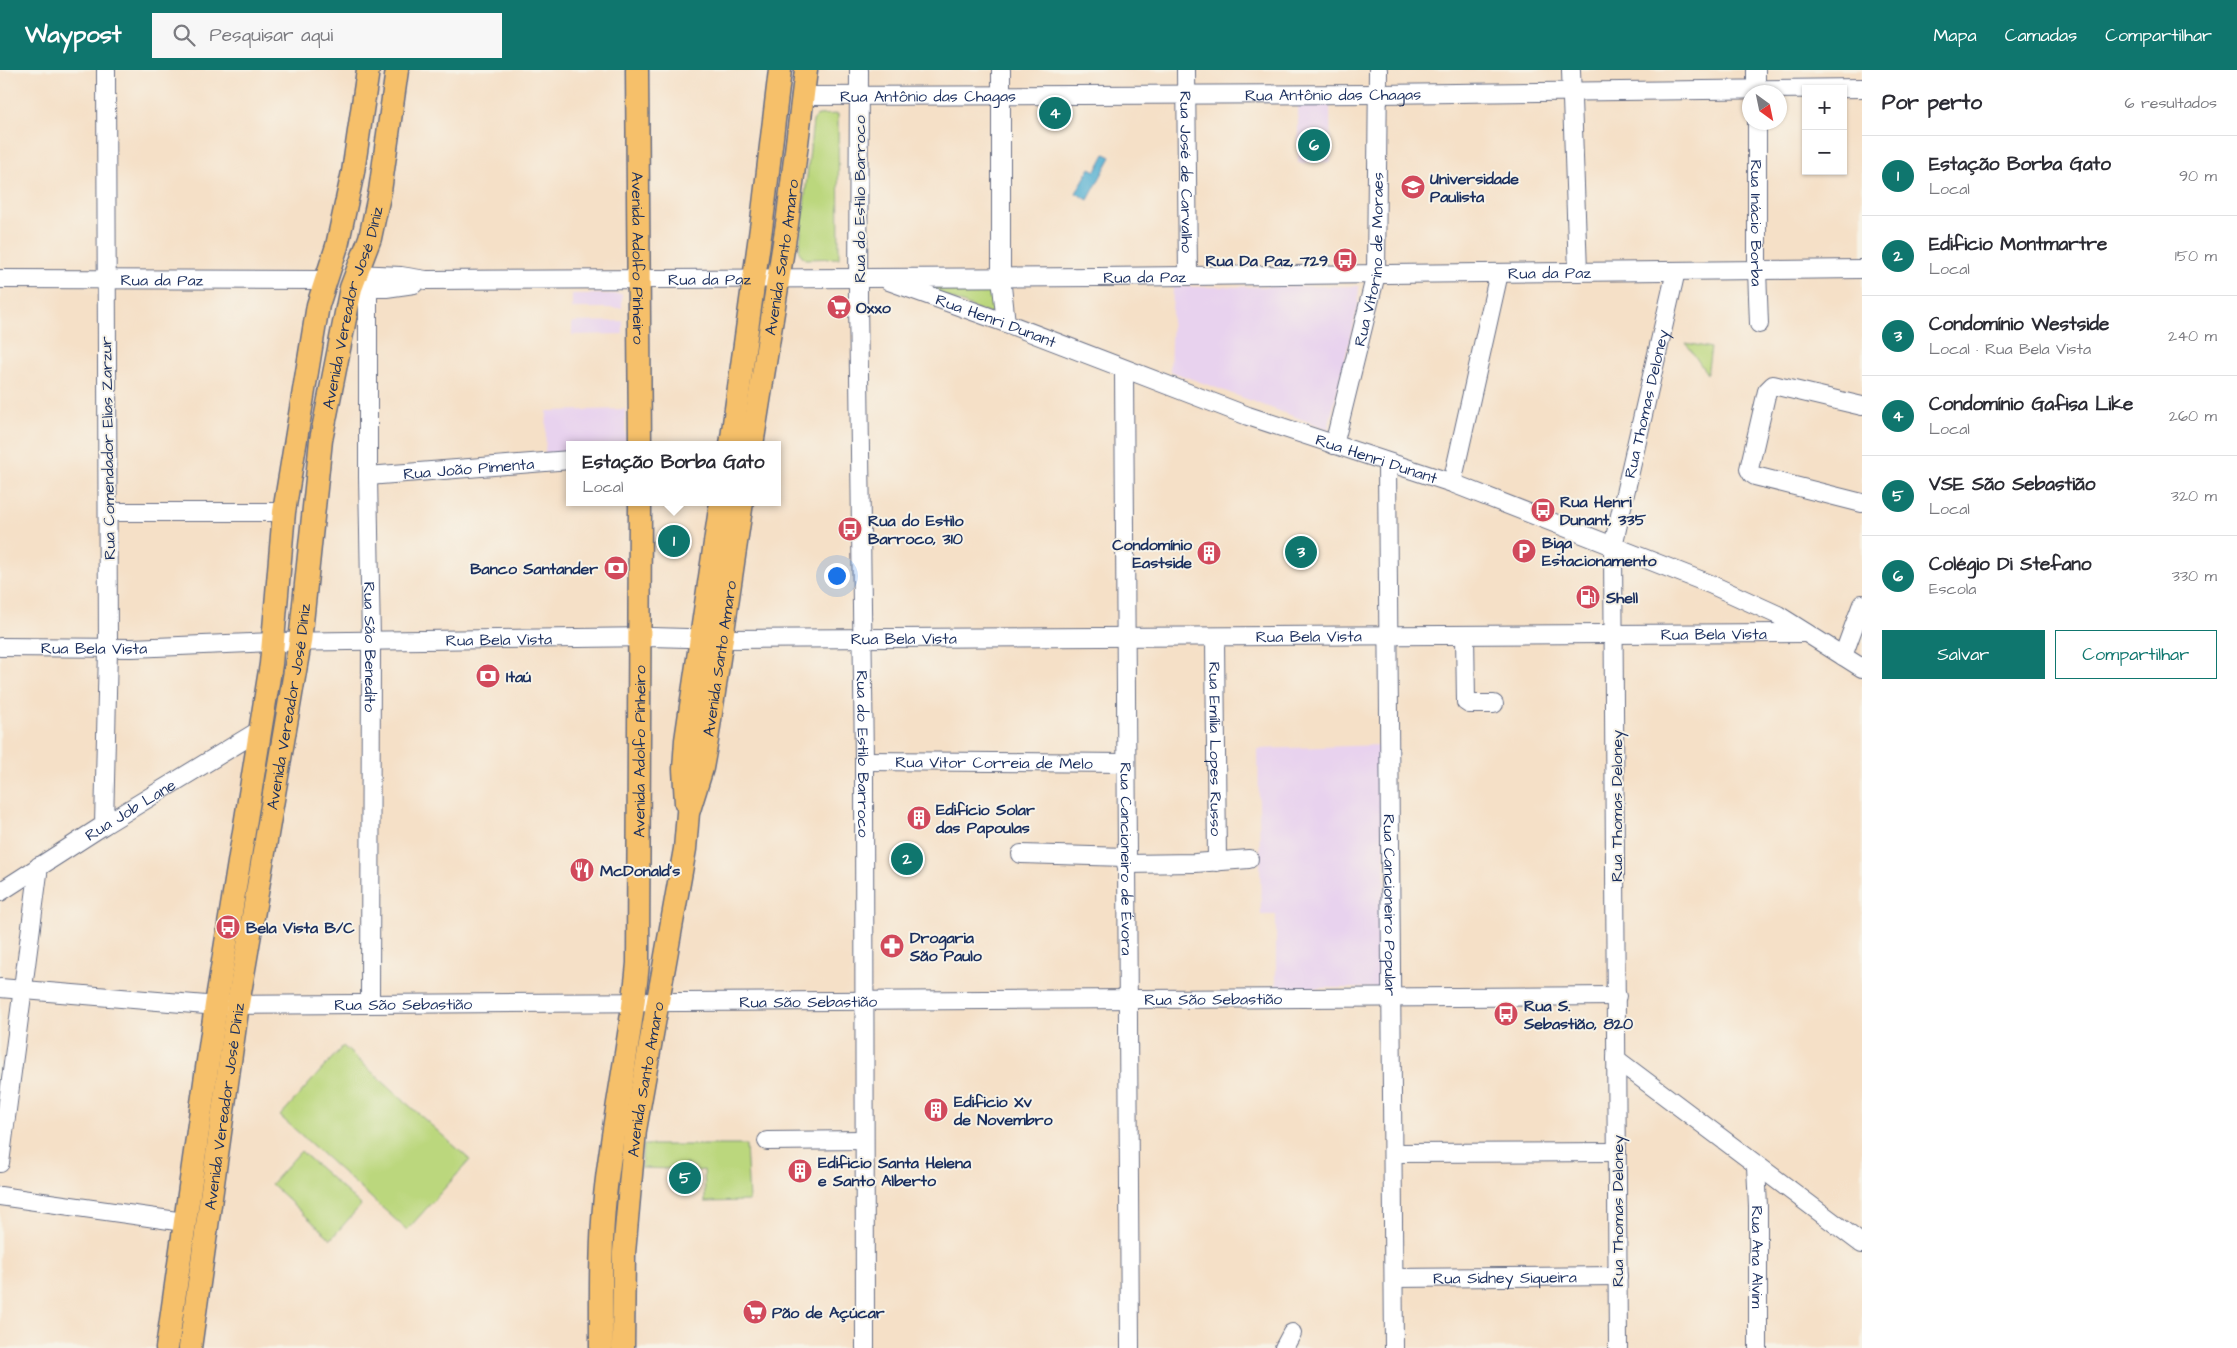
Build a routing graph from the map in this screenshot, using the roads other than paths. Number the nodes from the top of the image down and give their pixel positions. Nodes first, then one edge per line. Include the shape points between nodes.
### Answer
1 (106, 70) edge
2 (368, 70) edge
3 (397, 70) edge
4 (637, 70) edge
5 (780, 70) edge
6 (806, 70) edge
7 (859, 70) edge
8 (1001, 70) edge
9 (1186, 70) edge
10 (1378, 70) edge
11 (1571, 70) edge
12 (1756, 70) edge
13 (1756, 85) edge
14 (1862, 88) edge
15 (1787, 89) edge
16 (1742, 90) edge
17 (1571, 91) junction
18 (1186, 94) junction
19 (1378, 94) junction
20 (777, 95) junction
21 (803, 96) junction
22 (859, 97) junction
23 (1001, 97) junction
24 (1756, 130) edge
25 (1862, 269) edge
26 (1676, 270) junction
27 (1757, 270) junction
28 (1578, 272) junction
29 (1499, 273) junction
30 (1376, 274) junction
31 (1188, 276) junction
32 (858, 277) junction
33 (876, 277) junction
34 (1001, 277) junction
35 (638, 278) junction
36 (754, 278) junction
37 (779, 278) junction
38 (0, 279) edge
39 (105, 279) junction
40 (326, 280) junction
41 (358, 284) junction
42 (1006, 322) junction
43 (1759, 324) dead end
44 (1124, 369) junction
45 (1862, 406) edge
46 (640, 441) edge
47 (732, 441) edge
48 (753, 441) edge
49 (1334, 445) junction
50 (566, 460) edge
51 (1387, 464) junction
52 (368, 476) junction
53 (1452, 484) junction
54 (1862, 503) edge
55 (640, 506) edge
56 (721, 506) edge
57 (741, 506) edge
58 (108, 512) junction
59 (284, 512) junction
60 (1613, 546) junction
61 (1862, 604) edge
62 (1806, 633) junction
63 (1615, 634) junction
64 (1389, 635) junction
65 (1465, 635) junction
66 (1125, 636) junction
67 (638, 637) junction
68 (1215, 637) junction
69 (862, 638) junction
70 (712, 639) junction
71 (371, 641) junction
72 (274, 642) junction
73 (300, 642) junction
74 (0, 647) edge
75 (108, 649) junction
76 (1844, 656) junction
77 (1862, 668) edge
78 (1494, 704) dead end
79 (260, 730) junction
80 (864, 761) junction
81 (1125, 763) junction
82 (104, 825) junction
83 (1021, 854) dead end
84 (1249, 859) dead end
85 (1126, 861) junction
86 (1217, 862) junction
87 (39, 866) junction
88 (0, 892) edge
89 (0, 988) edge
90 (22, 990) junction
91 (1617, 996) junction
92 (1392, 998) junction
93 (1128, 999) junction
94 (635, 1002) junction
95 (659, 1002) junction
96 (863, 1002) junction
97 (370, 1003) junction
98 (238, 1004) junction
99 (216, 1005) junction
100 (1616, 1059) junction
101 (864, 1140) junction
102 (767, 1141) dead end
103 (1393, 1152) junction
104 (1617, 1152) junction
105 (0, 1163) edge
106 (1756, 1166) junction
107 (0, 1196) edge
108 (184, 1222) junction
109 (1862, 1244) edge
110 (1618, 1276) junction
111 (1394, 1278) junction
112 (167, 1348) edge
113 (190, 1348) edge
114 (601, 1348) edge
115 (623, 1348) edge
116 (865, 1348) edge
117 (1130, 1348) edge
118 (1394, 1348) edge
119 (1618, 1348) edge
120 (1758, 1348) edge

1 - 39 street, Rua Comendador Elias Zarzur
2 - 40 main road, Avenida Vereador José Diniz via 353,172
3 - 41 main road, Avenida Vereador José Diniz via 380,191
4 - 35 main road, Avenida Adolfo Pinheiro
5 - 20 main road, Avenida Santo Amaro
6 - 21 main road, Avenida Santo Amaro
7 - 22 street, Rua do Estilo Barroco
8 - 23 street
9 - 18 street, Rua José de Carvalho
10 - 19 street, Rua Vitorino de Moraes
11 - 17 street
12 - 13 street
14 - 15 street, Rua Antônio das Chagas
16 - 17 street, Rua Antônio das Chagas
17 - 19 street, Rua Antônio das Chagas
17 - 28 street
18 - 19 street, Rua Antônio das Chagas
18 - 23 street, Rua Antônio das Chagas
18 - 31 street, Rua José de Carvalho
19 - 30 street, Rua Vitorino de Moraes
20 - 21 main road
20 - 36 main road, Avenida Santo Amaro
21 - 22 street, Rua Antônio das Chagas
21 - 37 main road, Avenida Santo Amaro
22 - 23 street, Rua Antônio das Chagas
22 - 32 street, Rua do Estilo Barroco
23 - 34 street
24 - 27 street, Rua Inácio Borba
25 - 27 street, Rua da Paz
26 - 27 street, Rua da Paz
26 - 28 street, Rua da Paz
26 - 60 street, Rua Thomas Deloney
27 - 43 street, Rua Inácio Borba
28 - 29 street, Rua da Paz
29 - 30 street, Rua da Paz
29 - 53 street
30 - 31 street, Rua da Paz
30 - 49 street, Rua Vitorino de Moraes
31 - 34 street, Rua da Paz
32 - 33 street, Rua da Paz
32 - 37 street, Rua da Paz
32 - 69 street, Rua do Estilo Barroco
33 - 34 street, Rua da Paz
33 - 42 street, Rua Henri Dunant
34 - 42 street
35 - 36 street, Rua da Paz
35 - 41 street, Rua da Paz via 426,280 400,276
35 - 46 main road, Avenida Adolfo Pinheiro
36 - 37 street, Rua da Paz
36 - 47 main road, Avenida Santo Amaro
37 - 48 main road, Avenida Santo Amaro
38 - 39 street, Rua da Paz
39 - 40 street, Rua da Paz
39 - 58 street, Rua Comendador Elias Zarzur
40 - 59 main road, Avenida Vereador José Diniz via 315,322
41 - 52 street, Rua São Benedito
41 - 73 main road, Avenida Vereador José Diniz via 321,440
42 - 44 street, Rua Henri Dunant
44 - 49 street, Rua Henri Dunant
44 - 66 street, Rua Cancioneiro de Évora
45 - 54 street via 1773,385 1766,392 1749,469 1755,476
49 - 51 street, Rua Henri Dunant
50 - 52 street, Rua João Pimenta
51 - 53 street, Rua Henri Dunant
51 - 64 street, Rua Cancioneiro Popular
52 - 71 street, Rua São Benedito
53 - 60 street, Rua Henri Dunant
55 - 67 main road, Avenida Adolfo Pinheiro
56 - 70 main road, Avenida Santo Amaro
57 - 70 main road, Avenida Santo Amaro
58 - 59 street
58 - 75 street, Rua Comendador Elias Zarzur
59 - 72 main road, Avenida Vereador José Diniz
60 - 62 street, Rua Henri Dunant via 1710,584 1778,615
60 - 63 street, Rua Thomas Deloney
61 - 76 street
62 - 63 street, Rua Bela Vista
62 - 76 street, Rua Henri Dunant
63 - 65 street, Rua Bela Vista
63 - 91 street, Rua Thomas Deloney
64 - 65 street, Rua Bela Vista
64 - 68 street, Rua Bela Vista
64 - 92 street, Rua Cancioneiro Popular
65 - 78 street via 1466,702
66 - 68 street, Rua Bela Vista
66 - 69 street, Rua Bela Vista
66 - 81 street, Rua Cancioneiro de Évora
67 - 70 street, Rua Bela Vista
67 - 71 street, Rua Bela Vista
67 - 94 main road, Avenida Adolfo Pinheiro via 639,902
68 - 86 street, Rua Emília Lopes Russo
69 - 70 street, Rua Bela Vista
69 - 80 street, Rua do Estilo Barroco
70 - 95 main road, Avenida Santo Amaro via 702,768 688,813
71 - 73 street, Rua Bela Vista
71 - 97 street, Rua São Benedito
72 - 73 street, Rua Bela Vista
72 - 75 street, Rua Bela Vista
72 - 79 main road, Avenida Vereador José Diniz
73 - 98 main road, Avenida Vereador José Diniz
74 - 75 street, Rua Bela Vista
75 - 82 street, Rua Comendador Elias Zarzur
76 - 77 street, Rua Henri Dunant
79 - 82 street, Rua Job Lane
79 - 99 main road, Avenida Vereador José Diniz
80 - 81 street, Rua Vitor Correia de Melo
80 - 96 street, Rua do Estilo Barroco
81 - 85 street, Rua Cancioneiro de Évora
82 - 87 street, Rua Job Lane
83 - 85 street
84 - 86 street
85 - 86 street
85 - 93 street, Rua Cancioneiro de Évora
87 - 88 street, Rua Job Lane
87 - 90 street
89 - 90 street, Rua São Sebastião
90 - 99 street, Rua São Sebastião
90 - 105 street
91 - 92 street, Rua São Sebastião
91 - 100 street, Rua Thomas Deloney
92 - 93 street, Rua São Sebastião
92 - 103 street, Rua Cancioneiro Popular
93 - 96 street, Rua São Sebastião
93 - 117 street, Rua Cancioneiro de Évora
94 - 95 street, Rua São Sebastião
94 - 97 street, Rua São Sebastião
94 - 114 main road, Avenida Santo Amaro via 605,1198 600,1276
95 - 96 street, Rua São Sebastião
95 - 115 main road, Avenida Santo Amaro via 635,1130 624,1253
96 - 101 street, Rua do Estilo Barroco
97 - 98 street, Rua São Sebastião
98 - 99 street, Rua São Sebastião
98 - 113 main road, Avenida Vereador José Diniz
99 - 108 main road, Avenida Vereador José Diniz
100 - 104 street, Rua Thomas Deloney
100 - 106 street
101 - 102 street
101 - 116 street, Rua do Estilo Barroco
103 - 104 street
103 - 111 street, Rua Cancioneiro Popular
104 - 110 street, Rua Thomas Deloney
106 - 109 street
106 - 120 street, Rua Ana Alvim
107 - 108 street
108 - 112 main road, Avenida Vereador José Diniz
110 - 111 street, Rua Sidney Siqueira
110 - 119 street, Rua Thomas Deloney
111 - 118 street, Rua Cancioneiro Popular

